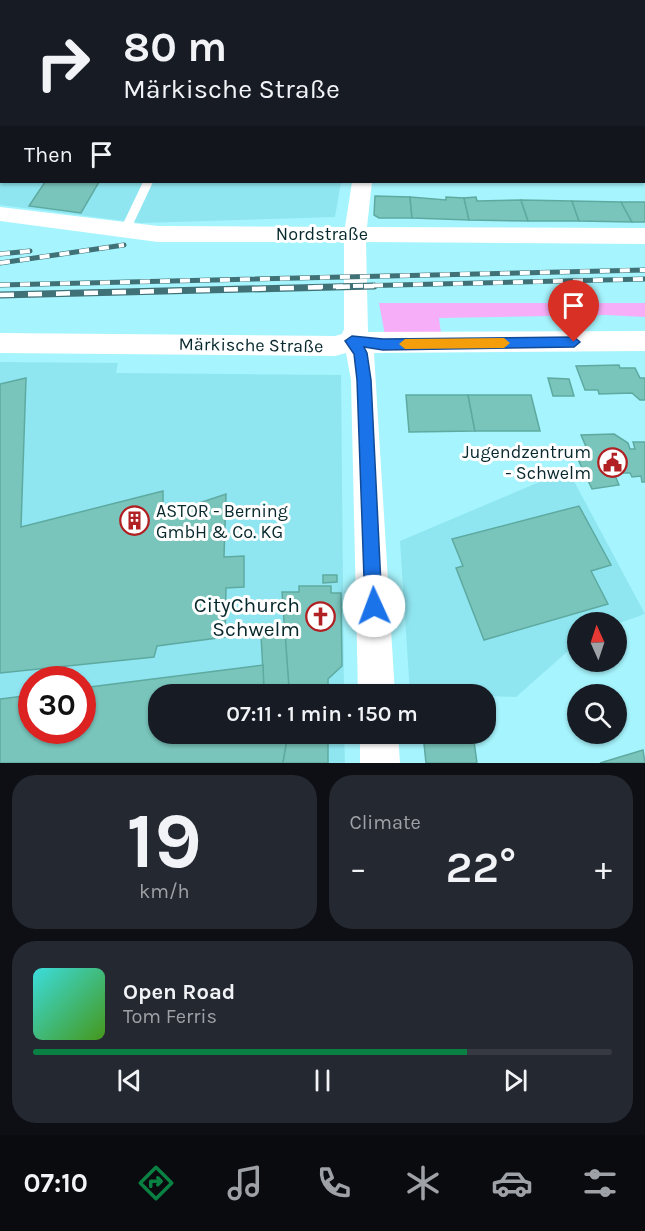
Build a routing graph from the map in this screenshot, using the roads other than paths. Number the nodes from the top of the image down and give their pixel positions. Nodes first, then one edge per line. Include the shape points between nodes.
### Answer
1 (148, 183) edge
2 (362, 183) edge
3 (0, 214) edge
4 (125, 230) junction
5 (355, 234) junction
6 (645, 236) edge
7 (352, 341) junction
8 (645, 341) edge
9 (0, 343) edge
10 (377, 684) edge
11 (379, 744) edge
12 (380, 763) edge

1 - 4 lane
2 - 5 street
3 - 4 street, Nordstraße
4 - 5 street, Nordstraße via 158,234
5 - 6 street, Nordstraße
5 - 7 street via 357,329
7 - 8 street, Märkische Straße
7 - 9 street, Märkische Straße via 335,346
7 - 10 street via 361,353 364,380
11 - 12 street

